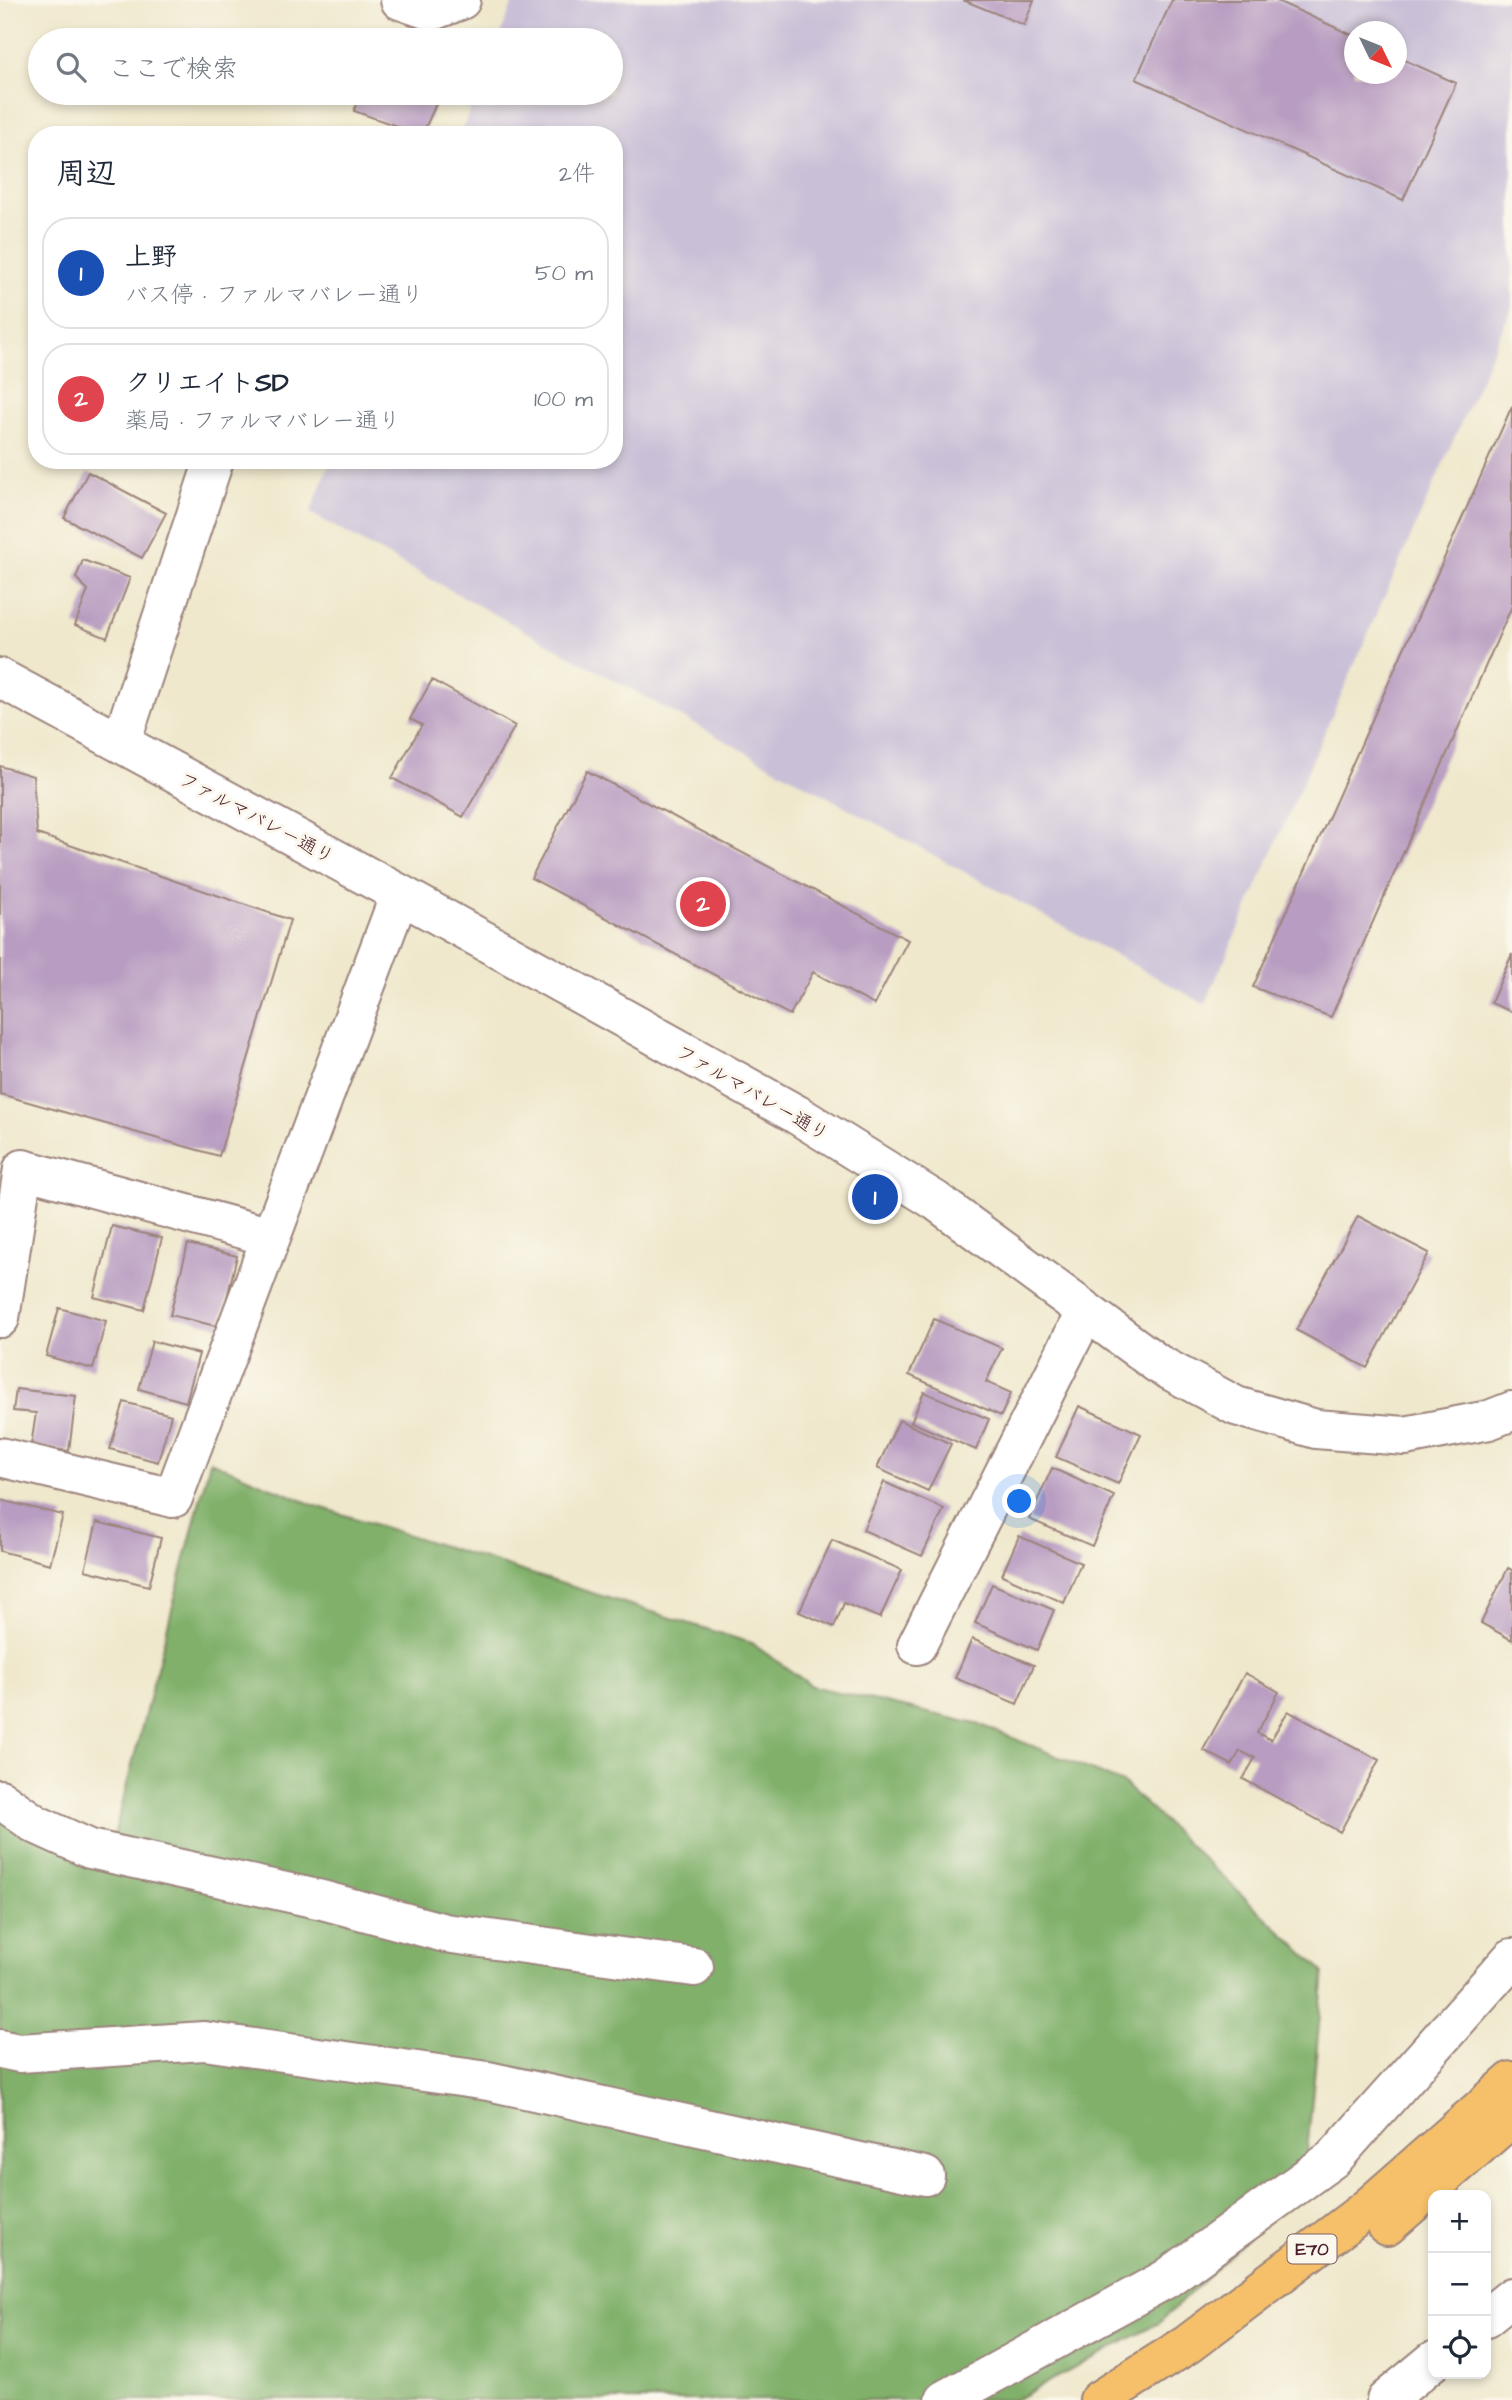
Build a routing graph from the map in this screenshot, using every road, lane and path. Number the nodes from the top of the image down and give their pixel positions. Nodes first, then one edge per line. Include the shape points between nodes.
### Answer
1 (400, 0) edge
2 (461, 0) edge
3 (211, 469) edge
4 (0, 678) edge
5 (121, 743) junction
6 (400, 894) junction
7 (12, 1166) edge
8 (271, 1237) junction
9 (1086, 1311) junction
10 (0, 1318) edge
11 (1512, 1411) edge
12 (0, 1457) edge
13 (917, 1645) dead end
14 (0, 1799) edge
15 (1512, 1958) edge
16 (694, 1967) dead end
17 (0, 2049) edge
18 (1512, 2081) edge
19 (1512, 2117) edge
20 (925, 2176) dead end
21 (1512, 2297) edge
22 (1488, 2316) edge
23 (1428, 2365) edge
24 (945, 2400) edge
25 (1099, 2400) edge
26 (1147, 2400) edge
27 (1386, 2400) edge

1 - 2 street via 432,11
3 - 5 street
4 - 5 street, ファルマバレー通り
5 - 6 street, ファルマバレー通り
6 - 8 street
6 - 9 street, ファルマバレー通り via 796,1114 936,1201
7 - 8 street
7 - 10 street
8 - 12 street via 173,1497
9 - 11 street, ファルマバレー通り via 1158,1363 1236,1406 1316,1429 1405,1436 1489,1420
9 - 13 street
14 - 16 street via 35,1824 89,1849 322,1900 445,1933
15 - 24 street via 1334,2158 1166,2279
17 - 20 street via 19,2053 204,2041 488,2081
18 - 25 highway, E70 via 1365,2210 1188,2344
19 - 26 highway, E70 via 1383,2229 1203,2365
21 - 22 street
23 - 27 street

